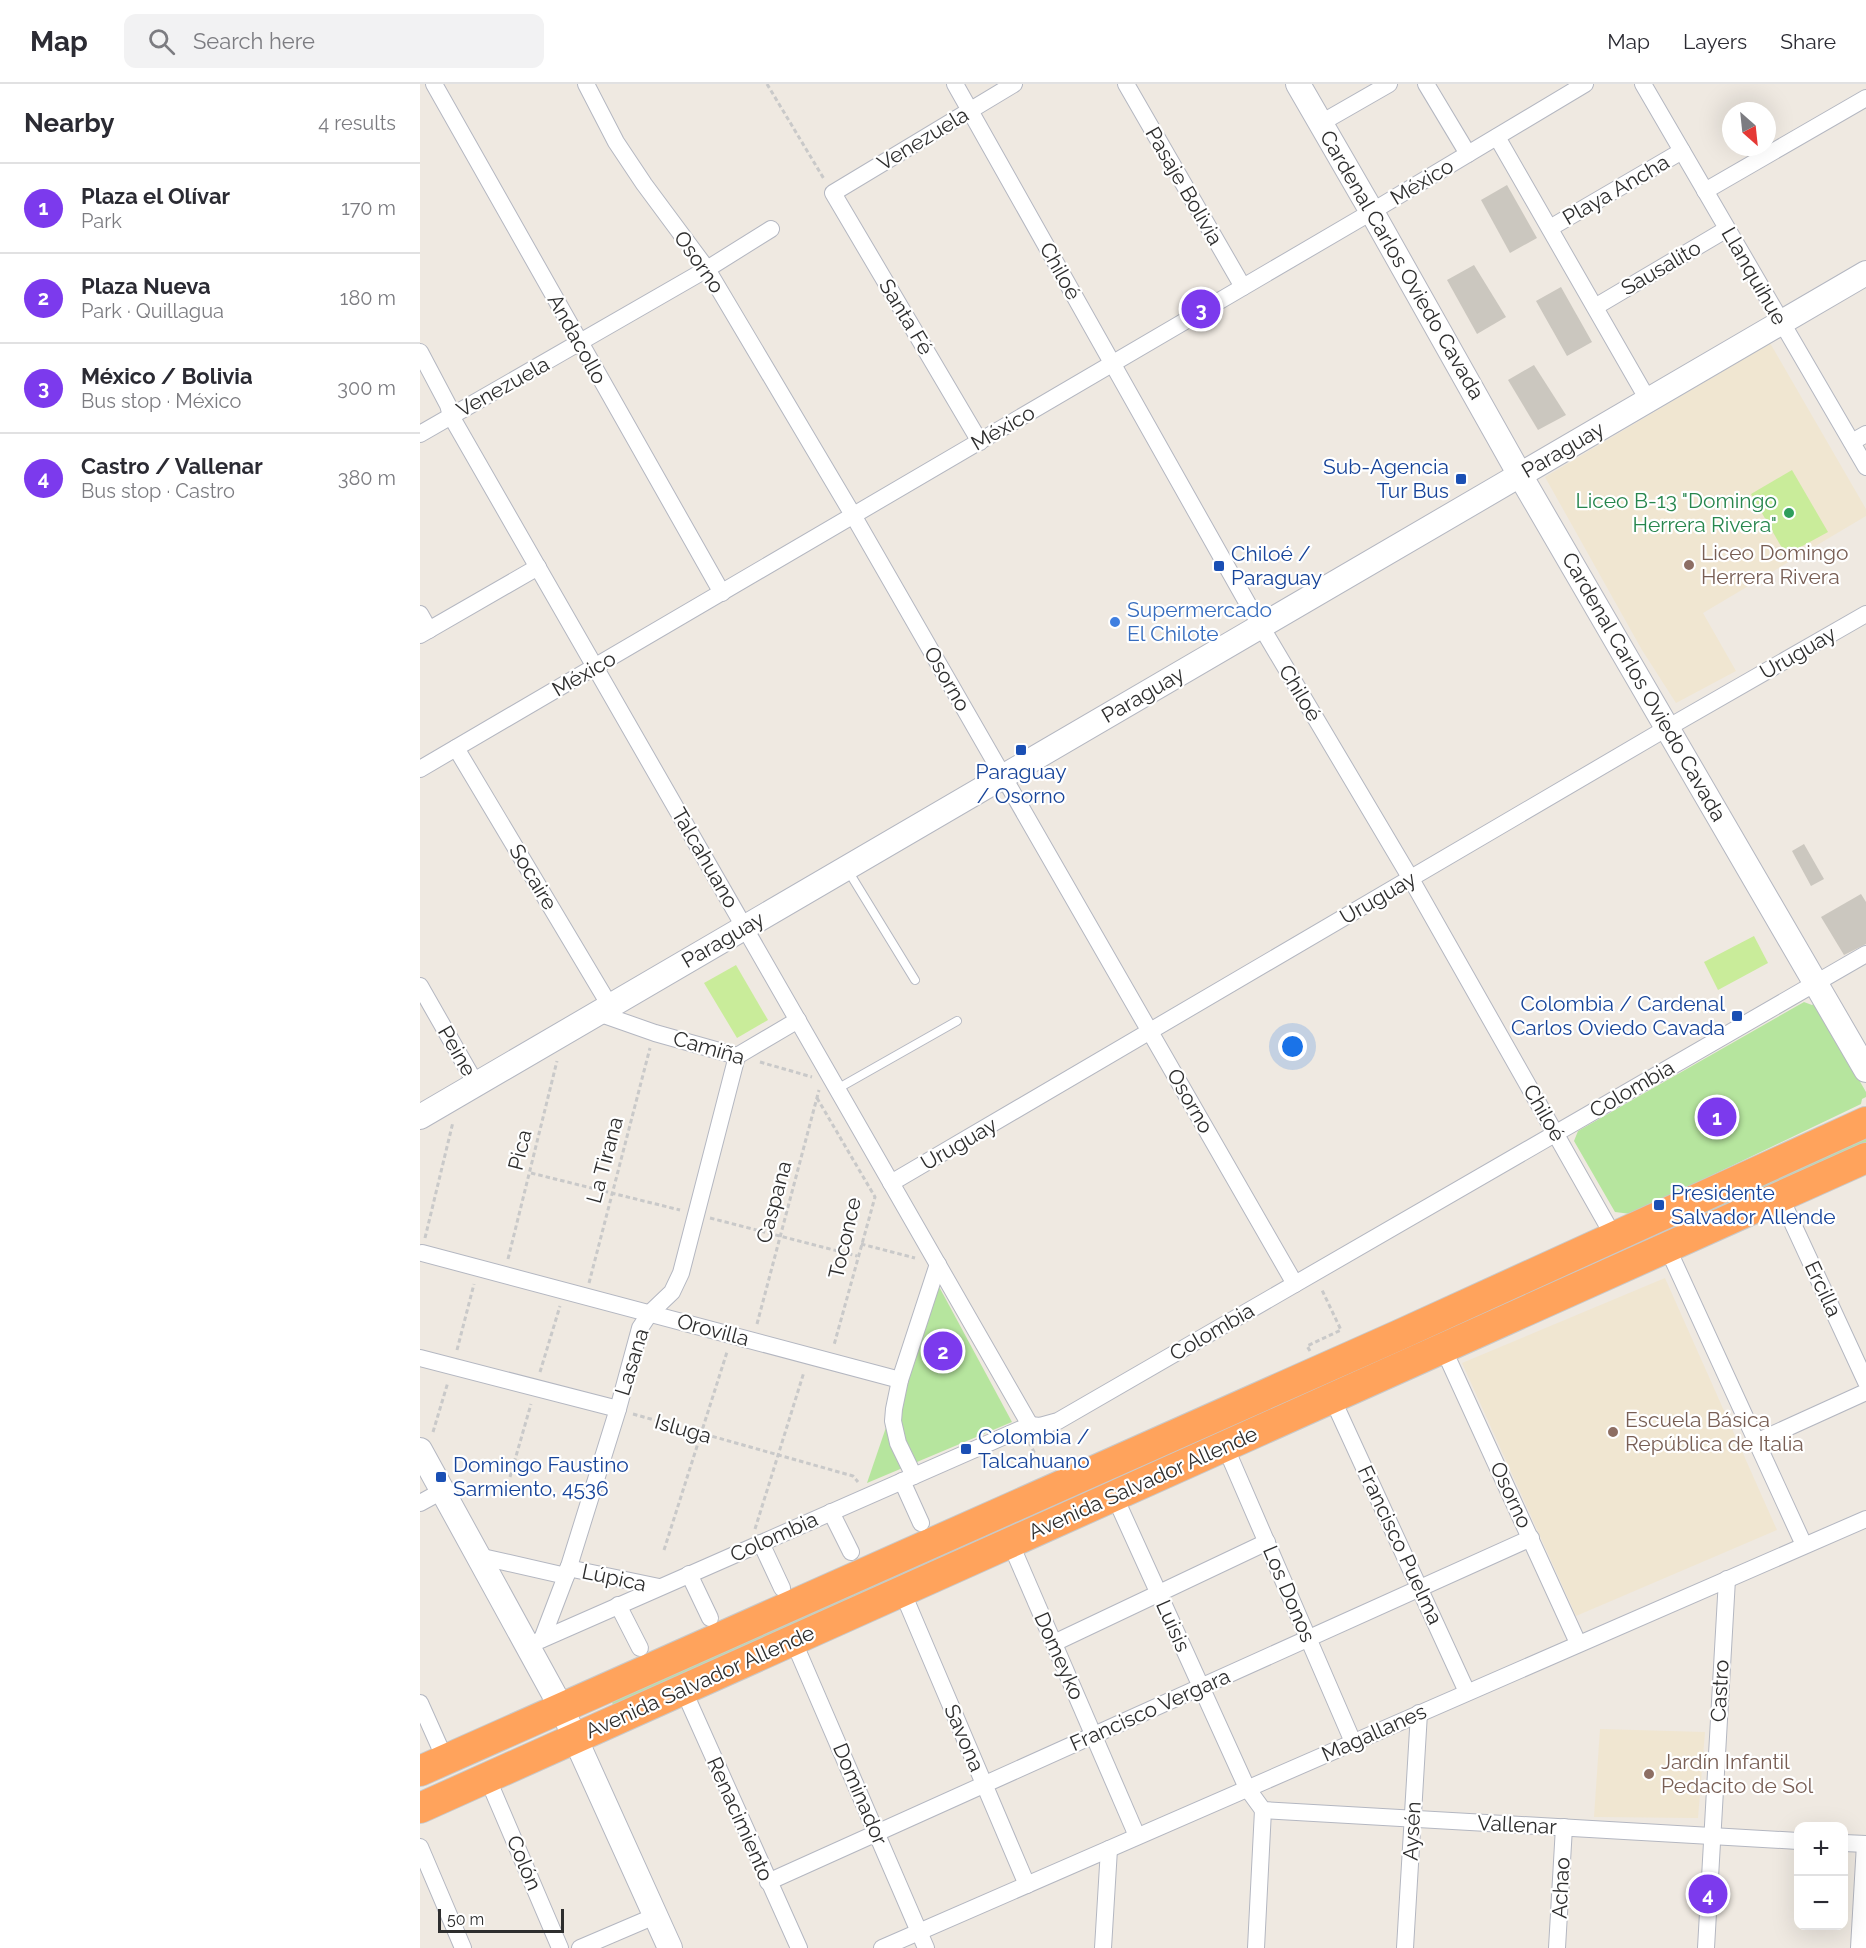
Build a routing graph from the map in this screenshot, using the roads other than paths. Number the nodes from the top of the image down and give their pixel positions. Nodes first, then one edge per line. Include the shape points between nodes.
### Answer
1 (434, 84) edge
2 (586, 84) edge
3 (955, 84) edge
4 (1014, 84) edge
5 (1126, 84) edge
6 (1298, 84) edge
7 (1389, 84) edge
8 (1426, 84) edge
9 (1585, 84) edge
10 (1642, 84) edge
11 (1866, 98) edge
12 (970, 110) junction
13 (1321, 123) junction
14 (1497, 136) junction
15 (1682, 152) junction
16 (1468, 154) junction
17 (1705, 191) junction
18 (832, 193) joint
19 (1372, 212) junction
20 (1550, 228) junction
21 (771, 229) dead end
22 (1727, 230) junction
23 (707, 269) junction
24 (1866, 273) edge
25 (1243, 287) junction
26 (1595, 307) junction
27 (1782, 322) junction
28 (580, 344) junction
29 (420, 352) edge
30 (1112, 364) junction
31 (1648, 400) junction
32 (451, 416) junction
33 (420, 434) edge
34 (1859, 438) edge
35 (980, 442) junction
36 (1866, 467) edge
37 (1520, 475) junction
38 (853, 515) junction
39 (537, 567) junction
40 (722, 592) junction
41 (420, 614) edge
42 (1866, 614) edge
43 (1261, 626) junction
44 (424, 633) edge
45 (595, 667) junction
46 (1668, 728) junction
47 (456, 748) junction
48 (421, 766) edge
49 (1003, 777) junction
50 (847, 868) junction
51 (1411, 879) junction
52 (745, 928) junction
53 (1866, 954) edge
54 (915, 980) dead end
55 (1816, 984) junction
56 (420, 986) edge
57 (604, 1010) junction
58 (798, 1020) junction
59 (957, 1021) dead end
60 (1150, 1032) junction
61 (736, 1056) junction
62 (1866, 1070) edge
63 (468, 1089) junction
64 (837, 1089) junction
65 (420, 1118) edge
66 (1866, 1122) edge
67 (1556, 1133) junction
68 (1866, 1158) edge
69 (891, 1183) junction
70 (1780, 1197) junction
71 (1614, 1237) junction
72 (1667, 1247) junction
73 (422, 1253) edge
74 (938, 1264) junction
75 (1295, 1284) junction
76 (650, 1313) junction
77 (1443, 1348) junction
78 (420, 1358) edge
79 (900, 1380) junction
80 (1866, 1382) edge
81 (1866, 1392) edge
82 (1332, 1398) junction
83 (618, 1409) junction
84 (1026, 1427) junction
85 (1756, 1442) junction
86 (1225, 1446) junction
87 (421, 1454) edge
88 (908, 1479) junction
89 (442, 1491) junction
90 (1114, 1495) junction
91 (420, 1503) edge
92 (831, 1512) junction
93 (1866, 1519) edge
94 (921, 1523) dead end
95 (757, 1538) junction
96 (1531, 1538) junction
97 (1010, 1542) junction
98 (1267, 1542) junction
99 (1804, 1545) junction
100 (851, 1552) dead end
101 (478, 1556) junction
102 (567, 1572) junction
103 (689, 1574) junction
104 (1726, 1579) junction
105 (659, 1587) junction
106 (782, 1588) dead end
107 (1420, 1588) junction
108 (902, 1591) junction
109 (1159, 1593) junction
110 (618, 1605) junction
111 (710, 1618) dead end
112 (1309, 1639) junction
113 (793, 1640) junction
114 (535, 1642) junction
115 (1054, 1643) junction
116 (1578, 1643) junction
117 (640, 1648) dead end
118 (1201, 1687) junction
119 (683, 1689) junction
120 (1467, 1692) junction
121 (420, 1703) edge
122 (561, 1707) junction
123 (1419, 1713) junction
124 (1094, 1735) junction
125 (574, 1738) junction
126 (1353, 1742) junction
127 (432, 1765) edge
128 (488, 1777) junction
129 (984, 1785) junction
130 (1247, 1788) junction
131 (420, 1808) edge
132 (1263, 1810) junction
133 (1413, 1818) junction
134 (1564, 1827) junction
135 (877, 1833) junction
136 (1137, 1836) junction
137 (1712, 1836) junction
138 (1794, 1840) edge
139 (1848, 1843) edge
140 (1865, 1844) edge
141 (420, 1848) edge
142 (1109, 1849) junction
143 (768, 1882) junction
144 (1027, 1885) junction
145 (655, 1916) junction
146 (919, 1932) junction
147 (463, 1948) edge
148 (560, 1948) edge
149 (580, 1948) edge
150 (670, 1948) edge
151 (799, 1948) edge
152 (882, 1948) edge
153 (926, 1948) edge
154 (1103, 1948) edge
155 (1256, 1948) edge
156 (1405, 1948) edge
157 (1557, 1948) edge
158 (1706, 1948) edge
159 (1859, 1948) edge

1 - 28 street, Andacollo
2 - 23 street, Osorno via 616,142
3 - 12 street, Chiloé
4 - 12 street, Venezuela
5 - 25 street, Pasaje Bolivia
6 - 13 street, Cardenal Carlos Oviedo Cavada
7 - 13 street
8 - 16 street
9 - 14 street, México
10 - 15 street, Llanquihue
11 - 17 street
12 - 18 street, Venezuela
12 - 30 street, Chiloé
13 - 19 street, Cardenal Carlos Oviedo Cavada
14 - 16 street, México
14 - 20 street
15 - 17 street, Llanquihue
15 - 20 street, Playa Ancha
16 - 19 street, México
17 - 22 street, Llanquihue
18 - 35 street, Santa Fé
19 - 25 street, México
19 - 37 street, Cardenal Carlos Oviedo Cavada
20 - 26 street
21 - 23 street, Venezuela
22 - 26 street, Sausalito
22 - 27 street, Llanquihue
23 - 28 street, Venezuela
23 - 38 street, Osorno
24 - 27 street, Paraguay
25 - 30 street, México
26 - 31 street
27 - 31 street, Paraguay
27 - 34 street, Llanquihue
28 - 32 street, Venezuela
28 - 40 street, Andacollo
29 - 32 street, Talcahuano
30 - 35 street, México
30 - 43 street, Chiloé
31 - 37 street, Paraguay
32 - 33 street, Venezuela
32 - 39 street, Talcahuano
34 - 36 street, Llanquihue
35 - 38 street, México
37 - 43 street, Paraguay
37 - 46 street, Cardenal Carlos Oviedo Cavada
38 - 40 street, México
38 - 49 street, Osorno
39 - 44 street
39 - 45 street, Talcahuano
40 - 45 street, México
41 - 44 street
42 - 46 street, Uruguay
43 - 49 street, Paraguay
43 - 51 street, Chiloé
45 - 47 street, México
45 - 52 street, Talcahuano
46 - 51 street, Uruguay
46 - 55 street, Cardenal Carlos Oviedo Cavada
47 - 48 street, México
47 - 57 street, Socaire
49 - 50 street, Paraguay
49 - 60 street, Osorno
50 - 52 street, Paraguay
50 - 54 lane
51 - 60 street, Uruguay
51 - 67 street, Chiloé
52 - 57 street, Paraguay
52 - 58 street, Talcahuano
53 - 55 street, Colombia
55 - 62 street, Cardenal Carlos Oviedo Cavada
55 - 67 street, Colombia
56 - 63 street, Peine
57 - 61 street, Camiña via 655,1033
57 - 63 street, Paraguay
58 - 61 street
58 - 64 street, Talcahuano via 825,1076
59 - 64 lane
60 - 69 street, Uruguay
60 - 75 street, Osorno
61 - 76 street, Lasana via 681,1273 672,1292
63 - 65 street, Paraguay
64 - 69 street, Talcahuano
66 - 71 highway, Avenida Salvador Allende
67 - 71 street, Chiloé
67 - 75 street, Colombia
68 - 70 highway, Avenida Salvador Allende
69 - 74 street, Talcahuano
70 - 72 highway, Avenida Salvador Allende
70 - 80 street, Ercilla
71 - 122 highway, Avenida Salvador Allende
72 - 77 highway, Avenida Salvador Allende
72 - 85 street
73 - 76 street, Orovilla
74 - 79 street
74 - 84 street, Talcahuano
75 - 84 street, Colombia via 1058,1421
76 - 79 street, Orovilla
76 - 83 street, Lasana via 640,1328
77 - 82 highway, Avenida Salvador Allende
77 - 96 street, Osorno
78 - 83 street
79 - 88 street via 893,1421
81 - 85 street
82 - 86 highway, Avenida Salvador Allende
82 - 107 street, Francisco Puelma
83 - 102 street, Lasana
84 - 88 street, Colombia
85 - 99 street
86 - 90 highway, Avenida Salvador Allende
86 - 98 street, Los Donos
87 - 89 street
88 - 92 street, Colombia
88 - 94 street
89 - 91 street
89 - 101 street
90 - 97 highway, Avenida Salvador Allende
90 - 109 street, Luisis
92 - 95 street, Colombia
92 - 100 street
93 - 99 street, Magallanes
95 - 103 street, Colombia
95 - 106 street
96 - 107 street, Francisco Vergara
96 - 116 street, Osorno
97 - 108 highway, Avenida Salvador Allende
97 - 115 street, Domeyko
98 - 109 street
98 - 112 street, Los Donos
99 - 104 street, Magallanes
101 - 102 street, Lúpica
101 - 114 street
102 - 105 street, Lúpica
102 - 114 street, Lasana
103 - 105 street, Colombia
103 - 111 street
104 - 116 street, Magallanes
104 - 137 street, Castro
105 - 110 street, Colombia
107 - 112 street, Francisco Vergara
107 - 120 street, Francisco Puelma
108 - 113 highway, Avenida Salvador Allende
108 - 129 street, Savona
109 - 115 street
109 - 118 street, Luisis
110 - 114 street, Colombia
110 - 117 street
112 - 118 street, Francisco Vergara
112 - 126 street, Los Donos
113 - 119 highway, Avenida Salvador Allende
113 - 135 street, Dominador
114 - 122 street
115 - 124 street, Domeyko
116 - 120 street, Magallanes
118 - 124 street, Francisco Vergara
118 - 130 street, Luisis
119 - 125 highway, Avenida Salvador Allende
119 - 143 street, Renacimiento
120 - 123 street, Magallanes
121 - 127 street
122 - 125 street
122 - 127 highway, Avenida Salvador Allende
123 - 126 street, Magallanes
123 - 133 street, Aysén
124 - 129 street, Francisco Vergara
124 - 136 street, Domeyko
125 - 128 highway, Avenida Salvador Allende
125 - 145 street
126 - 130 street, Magallanes
128 - 131 highway, Avenida Salvador Allende
128 - 148 street, Colón
129 - 135 street, Francisco Vergara
129 - 144 street, Savona
130 - 132 street
130 - 136 street, Magallanes
132 - 133 street, Vallenar
132 - 155 street
133 - 134 street, Vallenar
133 - 156 street, Aysén
134 - 137 street, Vallenar
134 - 157 street, Achao
135 - 143 street, Francisco Vergara
135 - 146 street, Dominador
136 - 142 street, Magallanes
137 - 138 street, Vallenar
137 - 158 street, Castro
139 - 140 street
140 - 159 street
141 - 147 street
142 - 144 street, Magallanes
142 - 154 street
143 - 151 street, Renacimiento
144 - 146 street, Magallanes
145 - 149 street
145 - 150 street
146 - 152 street, Magallanes
146 - 153 street, Dominador

